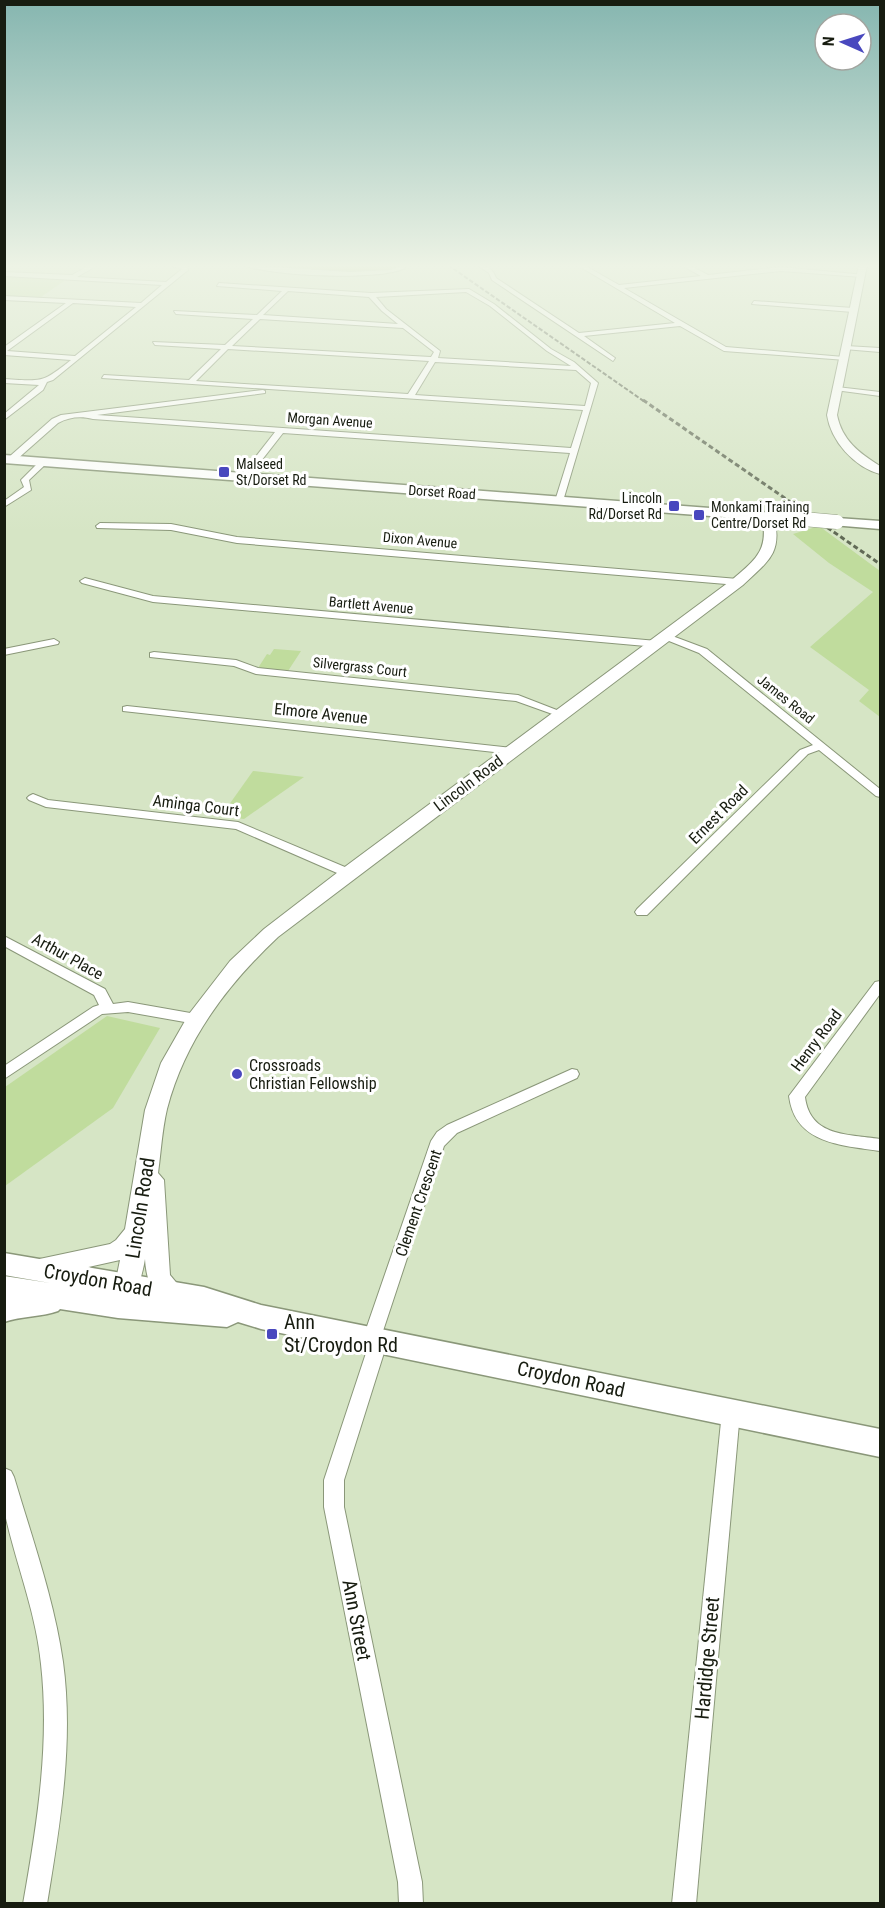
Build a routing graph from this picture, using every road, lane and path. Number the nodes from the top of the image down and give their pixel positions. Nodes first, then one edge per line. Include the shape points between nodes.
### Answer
1 (28, 354) edge
2 (81, 354) edge
3 (220, 354) edge
4 (323, 354) edge
5 (437, 354) edge
6 (556, 354) edge
7 (605, 354) edge
8 (775, 354) edge
9 (845, 354) edge
10 (76, 358) junction
11 (613, 359) dead end
12 (844, 360) junction
13 (434, 361) junction
14 (578, 368) junction
15 (104, 377) dead end
16 (4, 381) edge
17 (192, 381) junction
18 (44, 382) junction
19 (276, 387) junction
20 (837, 389) junction
21 (880, 394) edge
22 (411, 396) junction
23 (588, 408) junction
24 (85, 414) junction
25 (4, 418) edge
26 (280, 430) junction
27 (574, 451) junction
28 (8, 459) edge
29 (44, 462) junction
30 (880, 471) edge
31 (244, 477) junction
32 (559, 501) junction
33 (4, 505) edge
34 (766, 521) junction
35 (880, 525) edge
36 (100, 526) dead end
37 (756, 563) junction
38 (85, 581) dead end
39 (738, 582) junction
40 (662, 640) junction
41 (54, 642) dead end
42 (4, 652) edge
43 (154, 656) dead end
44 (127, 709) dead end
45 (562, 714) junction
46 (821, 746) junction
47 (512, 751) junction
48 (880, 794) edge
49 (33, 798) dead end
50 (348, 873) junction
51 (642, 912) dead end
52 (4, 940) edge
53 (880, 985) edge
54 (106, 1007) junction
55 (196, 1018) junction
56 (4, 1074) edge
57 (572, 1074) dead end
58 (150, 1144) junction
59 (880, 1145) edge
60 (135, 1234) junction
61 (4, 1264) edge
62 (33, 1268) junction
63 (4, 1288) edge
64 (172, 1293) junction
65 (123, 1296) junction
66 (79, 1301) junction
67 (4, 1310) edge
68 (261, 1317) junction
69 (375, 1339) junction
70 (731, 1412) junction
71 (880, 1443) edge
72 (4, 1477) edge
73 (35, 1904) edge
74 (411, 1904) edge
75 (684, 1904) edge

1 - 10 street
2 - 10 street
3 - 17 street
4 - 13 street
5 - 13 street
6 - 14 street
7 - 11 street
8 - 12 street
9 - 12 main road
10 - 18 street
12 - 20 main road
13 - 14 street
13 - 22 street
14 - 23 street via 595,384
15 - 17 street
16 - 18 street
17 - 19 street
18 - 25 street via 41,389
19 - 22 street
19 - 24 street via 270,391
20 - 21 street
20 - 30 main road via 832,415 837,433 854,453
22 - 23 street
23 - 27 street
24 - 26 street, Morgan Avenue
24 - 28 street via 55,421
26 - 27 street, Morgan Avenue
26 - 31 street
27 - 32 street
28 - 29 main road, Dorset Road
29 - 31 main road, Dorset Road
29 - 33 street via 25,480 28,488
31 - 32 main road, Dorset Road
32 - 34 main road, Dorset Road
34 - 35 main road, Dorset Road, bridge via 800,519
34 - 37 main road
34 - 37 main road, Lincoln Road via 767,555
36 - 39 street, Dixon Avenue via 171,527 237,540
37 - 39 main road, Lincoln Road
38 - 40 street, Bartlett Avenue via 153,599
39 - 40 main road, Lincoln Road
40 - 45 main road, Lincoln Road
40 - 46 street, James Road via 703,651
41 - 42 street
43 - 45 street, Silvergrass Court via 236,663 256,671 518,698
44 - 47 street, Elmore Avenue
45 - 47 main road, Lincoln Road
46 - 48 street, James Road
46 - 51 street, Ernest Road via 804,752
47 - 50 main road, Lincoln Road
49 - 50 street, Aminga Court via 46,803 238,826
50 - 55 main road, Lincoln Road via 237,965
52 - 54 street, Arthur Place via 100,992
53 - 59 street, Henry Road via 797,1096 796,1108 803,1121 827,1136
54 - 55 street
54 - 56 street via 83,1018
55 - 58 main road, Lincoln Road via 172,1063 156,1110
57 - 69 street, Clement Crescent via 452,1129 436,1145
58 - 60 main road, Lincoln Road
58 - 64 main road, Lincoln Road via 158,1278
60 - 62 main road via 125,1247 104,1257
60 - 65 main road, Lincoln Road
61 - 62 main road, Croydon Road
62 - 65 main road, Croydon Road
63 - 66 main road, Croydon Road
64 - 65 main road, Croydon Road
64 - 68 main road, Croydon Road
65 - 66 main road, Croydon Road
65 - 68 main road, Croydon Road
66 - 67 main road via 20,1305
68 - 69 main road, Croydon Road
69 - 70 main road, Croydon Road
69 - 74 street, Ann Street via 334,1480 334,1507 410,1882
70 - 71 main road, Croydon Road
70 - 75 street, Hardidge Street
72 - 73 street via 47,1632 53,1683 48,1828

